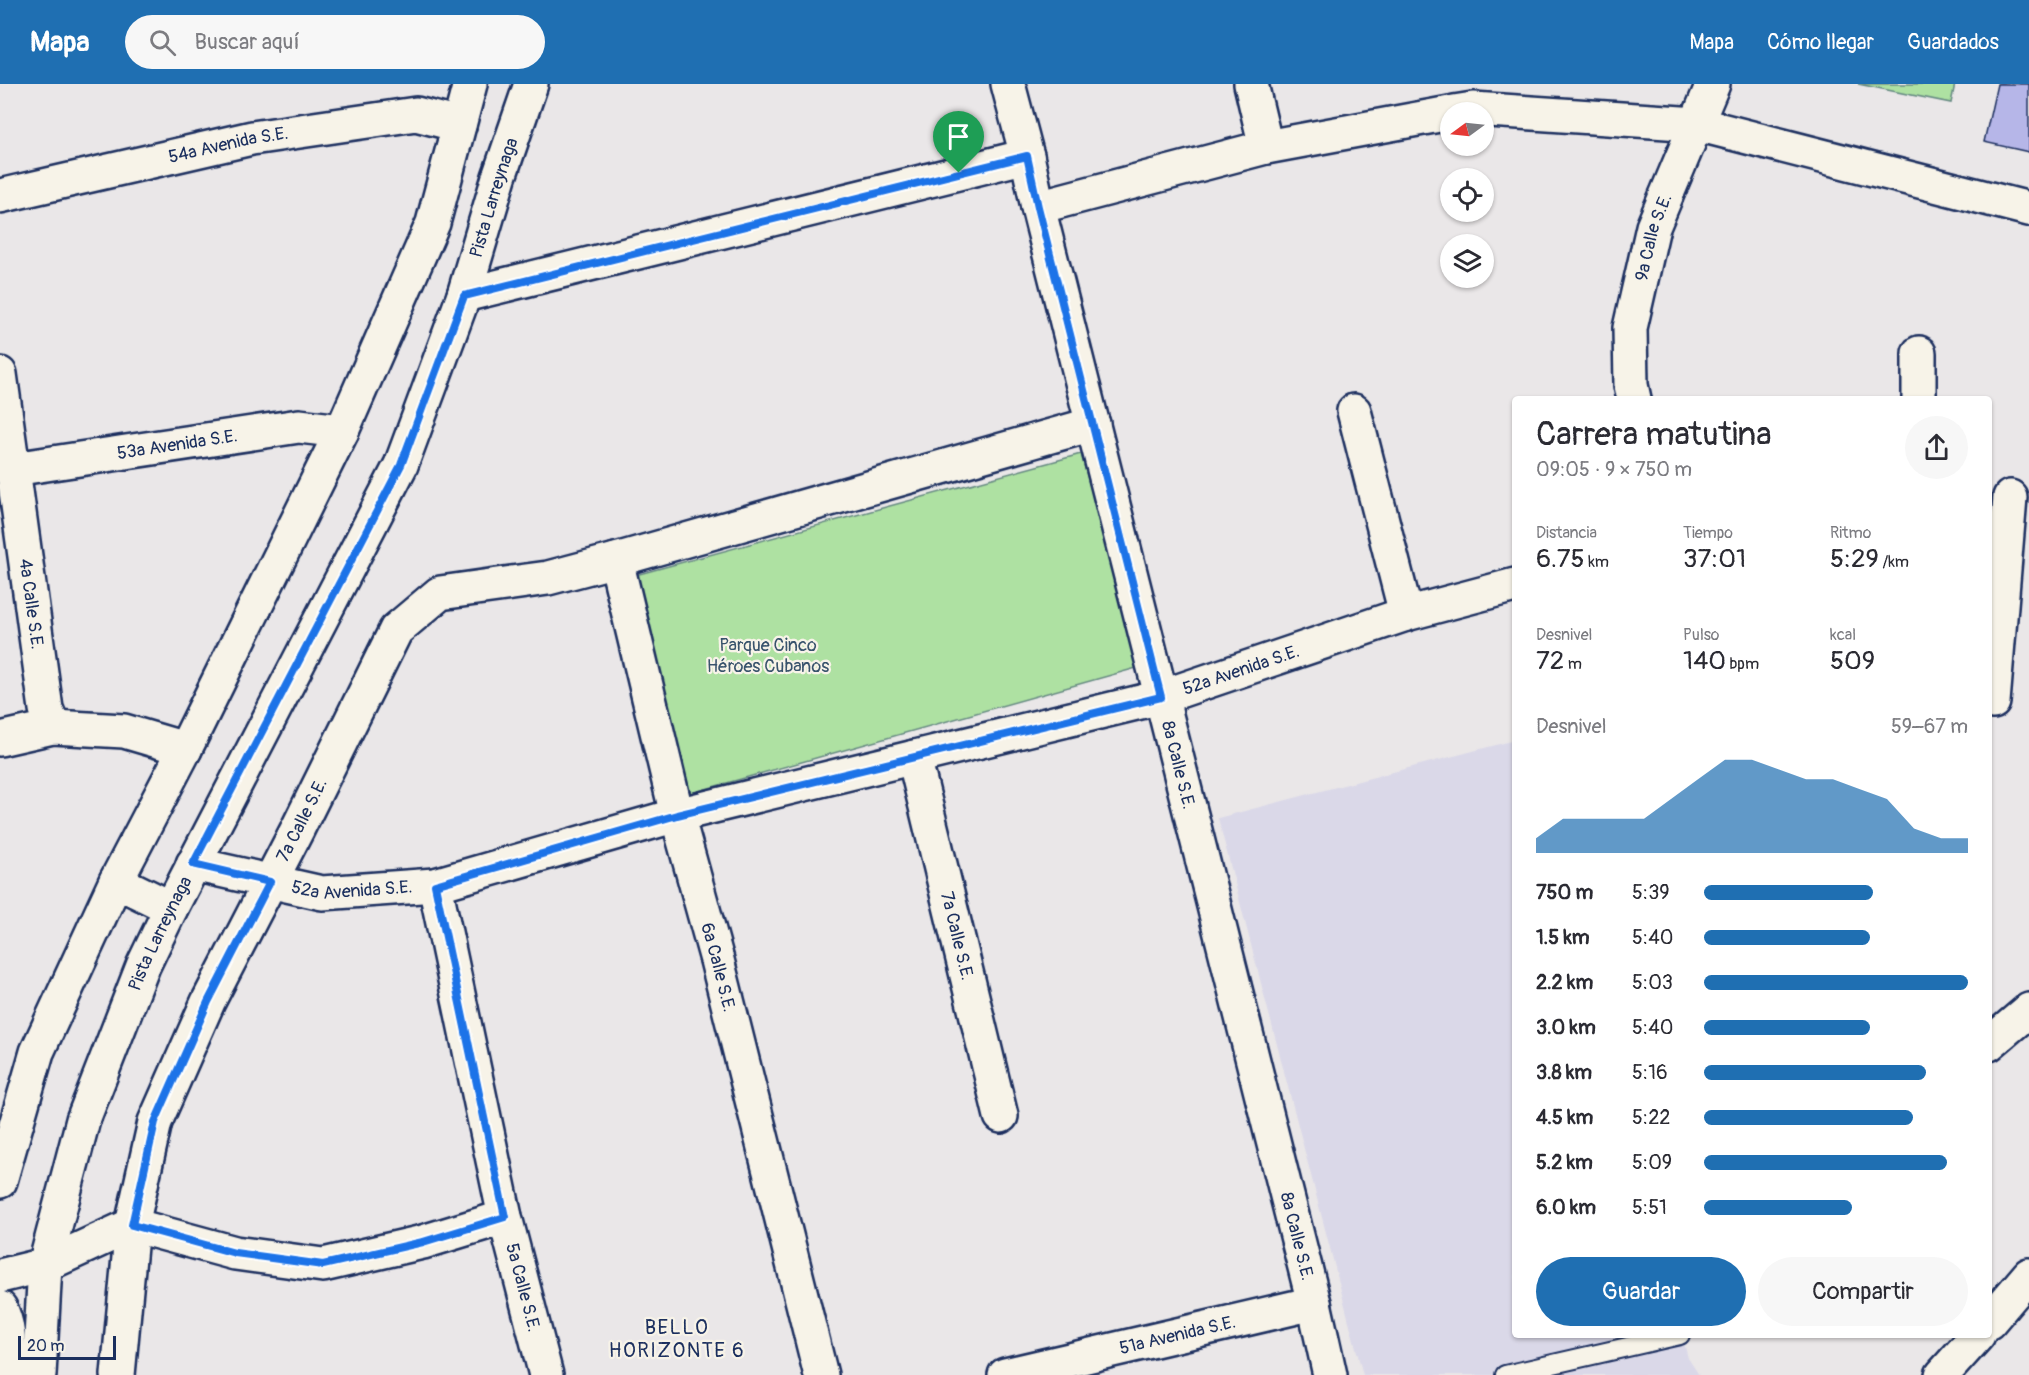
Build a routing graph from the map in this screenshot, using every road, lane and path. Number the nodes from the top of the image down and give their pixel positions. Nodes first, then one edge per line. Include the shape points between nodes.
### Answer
1 (470, 84) edge
2 (531, 84) edge
3 (1008, 84) edge
4 (1251, 84) edge
5 (1713, 84) edge
6 (1494, 108) edge
7 (1440, 110) edge
8 (1697, 124) junction
9 (459, 125) junction
10 (1266, 147) junction
11 (1027, 156) junction
12 (0, 196) edge
13 (1038, 207) junction
14 (2028, 207) edge
15 (464, 296) junction
16 (1919, 353) dead end
17 (0, 374) edge
18 (1633, 396) edge
19 (1919, 396) edge
20 (1354, 411) dead end
21 (1094, 424) junction
22 (342, 431) junction
23 (13, 469) junction
24 (2009, 498) edge
25 (616, 560) junction
26 (1512, 586) edge
27 (1406, 614) junction
28 (1161, 697) junction
29 (1993, 702) dead end
30 (53, 727) junction
31 (0, 739) edge
32 (185, 749) junction
33 (914, 757) junction
34 (677, 815) junction
35 (193, 864) junction
36 (116, 881) junction
37 (270, 882) junction
38 (435, 885) junction
39 (171, 908) junction
40 (2029, 1010) edge
41 (1992, 1041) edge
42 (1001, 1116) dead end
43 (0, 1181) edge
44 (505, 1217) junction
45 (132, 1225) junction
46 (45, 1265) junction
47 (2029, 1275) edge
48 (0, 1276) edge
49 (1314, 1303) junction
50 (0, 1308) edge
51 (1992, 1318) edge
52 (1667, 1338) edge
53 (1975, 1338) edge
54 (9, 1375) edge
55 (39, 1375) edge
56 (118, 1375) edge
57 (546, 1375) edge
58 (821, 1375) edge
59 (1005, 1375) edge
60 (1330, 1375) edge
61 (1505, 1375) edge
62 (1941, 1375) edge

1 - 9 street
2 - 15 street, Pista Larreynaga
3 - 11 street, 8a Calle S.E.
4 - 10 street
5 - 8 street, 9a Calle S.E.
6 - 8 street
7 - 10 street
8 - 14 street
8 - 18 street, 9a Calle S.E. via 1653,227 1630,328
9 - 12 street, 54a Avenida S.E. via 416,114 252,138
9 - 22 street via 433,223
10 - 13 street
11 - 13 street, 8a Calle S.E.
11 - 15 street
13 - 21 street, 8a Calle S.E.
15 - 35 street, Pista Larreynaga via 401,465
16 - 19 street
17 - 23 street, 4a Calle S.E.
20 - 27 street
21 - 25 street
21 - 28 street, 8a Calle S.E.
22 - 23 street, 53a Avenida S.E. via 299,426
22 - 32 street
23 - 30 street, 4a Calle S.E. via 46,709
24 - 29 street
25 - 34 street, 6a Calle S.E.
25 - 37 street, 7a Calle S.E. via 548,578 440,593 396,630
26 - 27 street, 52a Avenida S.E.
27 - 28 street, 52a Avenida S.E.
28 - 33 street, 52a Avenida S.E.
28 - 49 street, 8a Calle S.E.
30 - 31 street
30 - 32 street via 124,731
32 - 36 street
33 - 34 street, 52a Avenida S.E.
33 - 42 street, 7a Calle S.E.
34 - 38 street, 52a Avenida S.E.
34 - 58 street, 6a Calle S.E.
35 - 37 street, 52a Avenida S.E.
35 - 39 street, Pista Larreynaga
36 - 39 street
36 - 43 street via 37,1052
37 - 38 street, 52a Avenida S.E. via 321,893
37 - 45 street, 7a Calle S.E. via 208,1002 155,1122
38 - 44 street, 5a Calle S.E.
39 - 46 street, Pista Larreynaga via 143,966 83,1120
40 - 41 street
44 - 45 street via 423,1242 323,1265 235,1253
44 - 57 street, 5a Calle S.E.
45 - 46 street
45 - 56 street, 7a Calle S.E.
46 - 48 street
46 - 55 street, Pista Larreynaga
47 - 51 street
49 - 59 street, 51a Avenida S.E.
49 - 60 street, 8a Calle S.E.
50 - 54 street via 6,1320
52 - 61 lane
53 - 62 street

